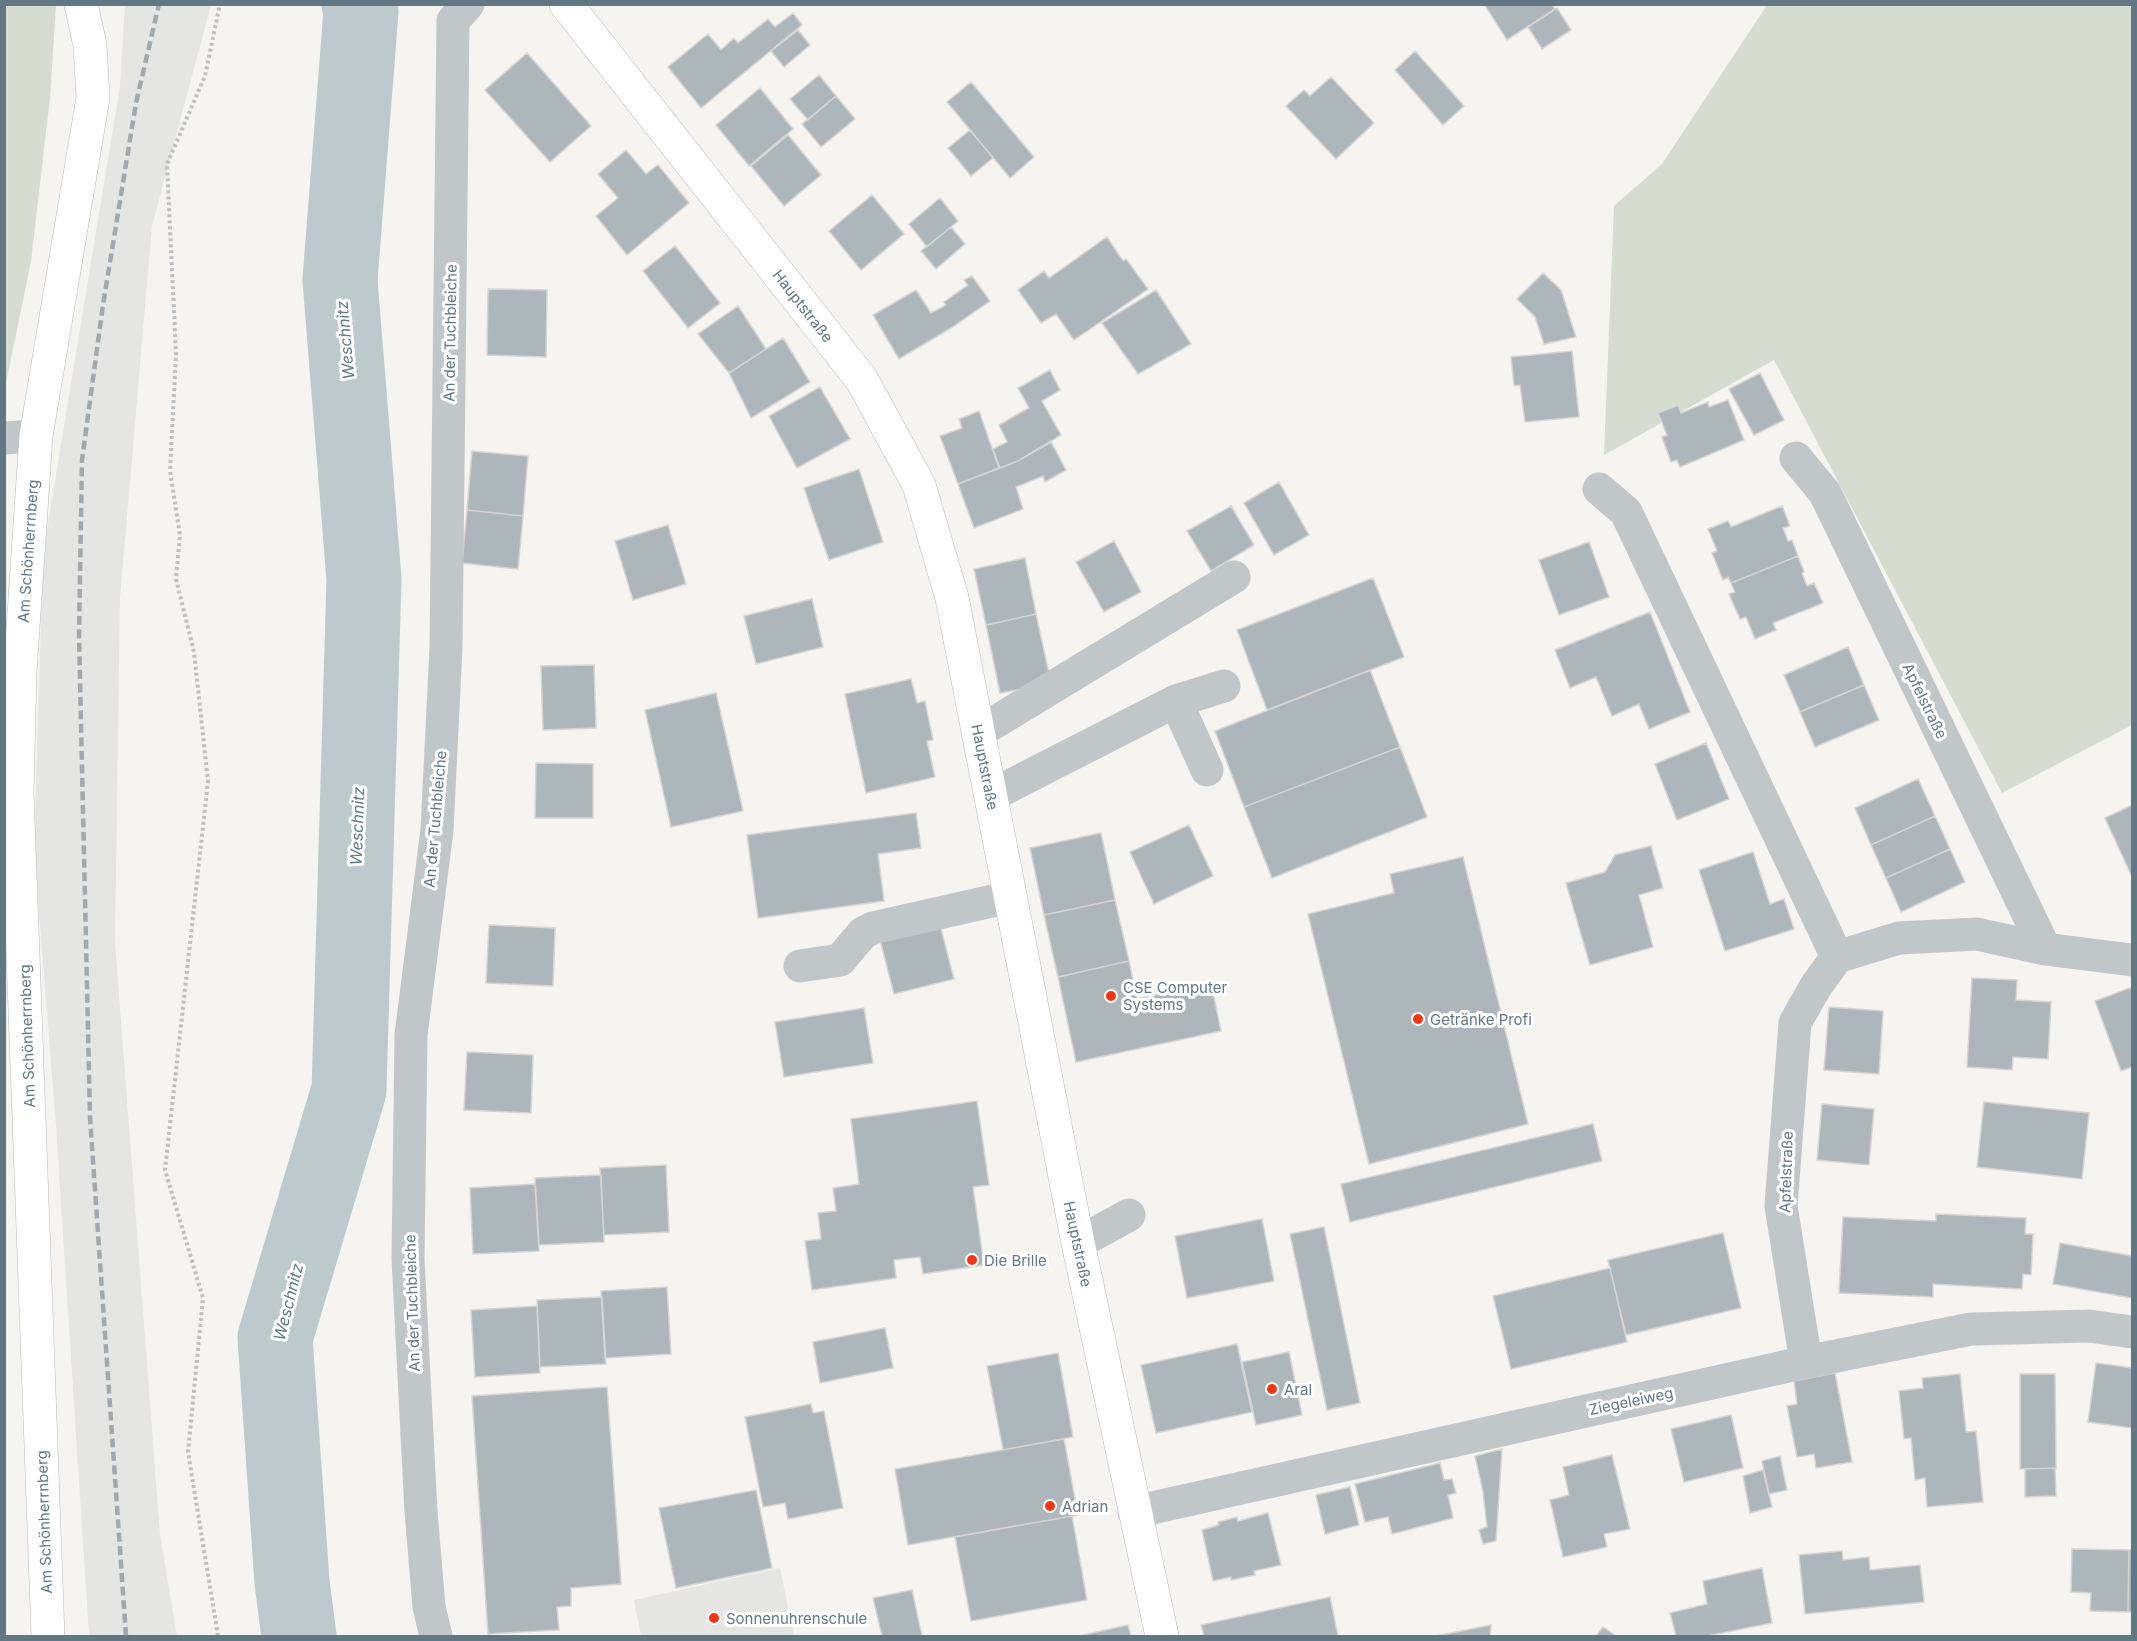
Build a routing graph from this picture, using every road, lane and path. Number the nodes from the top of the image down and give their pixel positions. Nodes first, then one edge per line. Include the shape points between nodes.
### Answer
1 (81, 4) edge
2 (220, 4) edge
3 (566, 4) edge
4 (461, 13) edge
5 (20, 437) edge
6 (1796, 458) dead end
7 (1599, 489) dead end
8 (1234, 577) dead end
9 (1224, 686) dead end
10 (1176, 702) junction
11 (979, 732) junction
12 (1207, 770) dead end
13 (990, 796) junction
14 (1010, 897) junction
15 (2045, 949) junction
16 (1837, 957) junction
17 (2133, 960) edge
18 (800, 966) dead end
19 (1129, 1215) dead end
20 (1078, 1243) junction
21 (2133, 1332) edge
22 (1806, 1362) junction
23 (1134, 1512) junction
24 (48, 1636) edge
25 (218, 1636) edge
26 (436, 1636) edge
27 (1162, 1636) edge

1 - 5 main road, Am Schönherrnberg via 90,45 93,98
2 - 25 path via 205,76 167,164 176,354 170,471 180,535 176,579 194,652 208,781 165,1170 203,1298 188,1452
3 - 11 main road, Hauptstraße via 862,380 920,485 952,598
4 - 26 street, An der Tuchbleiche via 446,648 437,830 411,1035 408,1259 421,1512 429,1606
5 - 24 main road, Am Schönherrnberg via 17,792
6 - 15 street, Apfelstraße via 1824,493
7 - 16 street via 1626,512
8 - 11 street
9 - 10 street
10 - 12 street
10 - 13 street
11 - 13 main road, Hauptstraße
13 - 14 main road, Hauptstraße
14 - 18 street via 873,928 863,933 840,960
14 - 20 main road, Hauptstraße
15 - 16 street via 1977,934 1899,938
15 - 17 street
16 - 22 street, Apfelstraße via 1796,1023 1781,1206
19 - 20 street
20 - 23 main road, Hauptstraße
21 - 22 street, Ziegeleiweg via 2089,1326 1971,1329
22 - 23 street, Ziegeleiweg
23 - 27 main road, Hauptstraße

